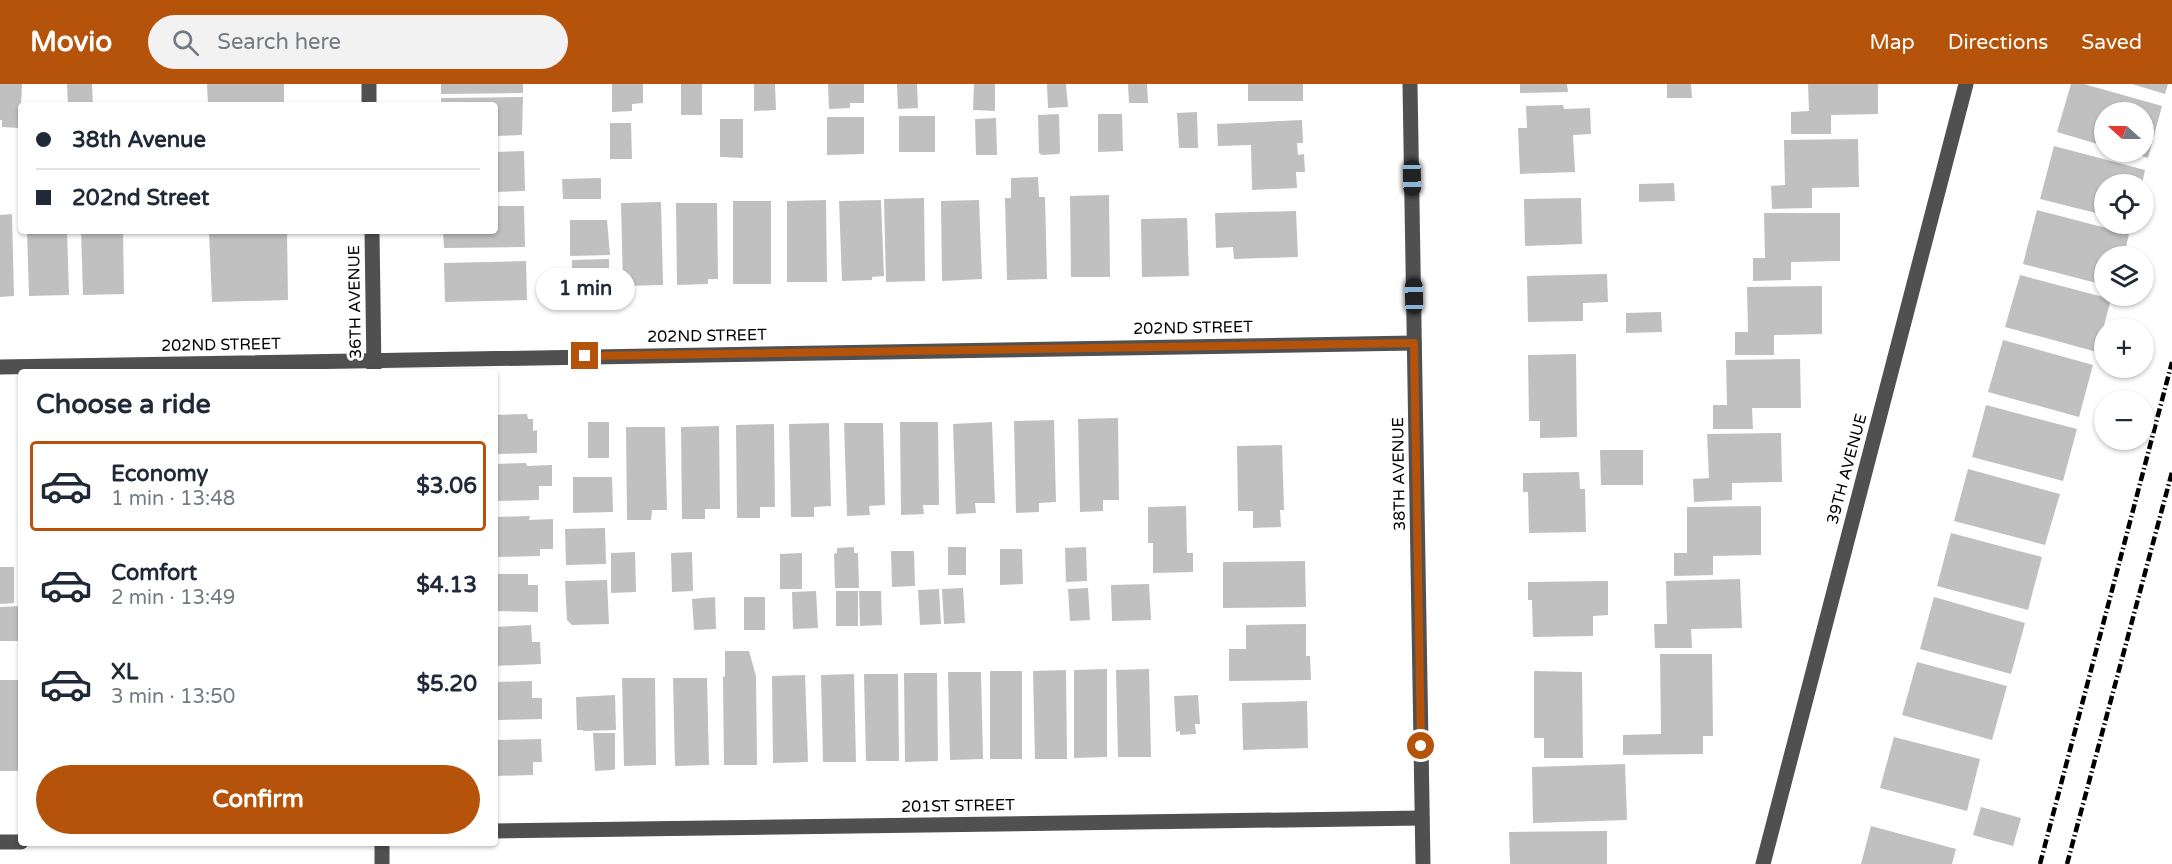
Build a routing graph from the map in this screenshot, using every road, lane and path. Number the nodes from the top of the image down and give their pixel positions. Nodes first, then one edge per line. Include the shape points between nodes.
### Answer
1 (369, 84) edge
2 (1410, 84) edge
3 (1965, 84) edge
4 (369, 102) edge
5 (372, 234) edge
6 (1414, 343) junction
7 (374, 366) edge
8 (0, 367) edge
9 (1422, 818) junction
10 (498, 831) edge
11 (0, 842) edge
12 (18, 842) edge
13 (382, 846) edge
14 (382, 864) edge
15 (1423, 864) edge
16 (1763, 864) edge

1 - 4 street
2 - 6 street, 38TH AVENUE
3 - 16 street, 39TH AVENUE
5 - 7 street, 36TH AVENUE
6 - 7 street, 202ND STREET
6 - 9 street, 38TH AVENUE
7 - 8 street, 202ND STREET
9 - 10 street, 201ST STREET
9 - 15 street, 38TH AVENUE
11 - 12 street
13 - 14 street

